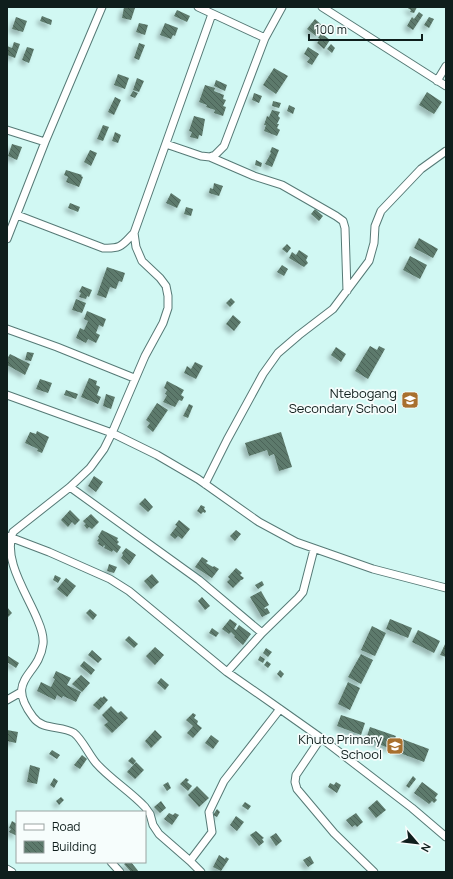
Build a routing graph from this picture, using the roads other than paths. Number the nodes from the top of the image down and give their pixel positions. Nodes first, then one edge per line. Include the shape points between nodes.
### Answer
1 (102, 7) edge
2 (198, 7) edge
3 (282, 7) edge
4 (322, 7) edge
5 (212, 14) junction
6 (265, 38) junction
7 (446, 66) edge
8 (437, 81) junction
9 (446, 86) edge
10 (7, 130) edge
11 (45, 142) junction
12 (166, 144) junction
13 (446, 152) edge
14 (210, 157) junction
15 (17, 215) junction
16 (134, 233) junction
17 (7, 239) edge
18 (347, 291) junction
19 (7, 329) edge
20 (134, 378) junction
21 (7, 395) edge
22 (112, 433) junction
23 (205, 484) junction
24 (70, 487) junction
25 (9, 537) edge
26 (314, 549) junction
27 (446, 588) edge
28 (262, 633) junction
29 (227, 672) junction
30 (22, 692) junction
31 (7, 700) edge
32 (280, 708) junction
33 (321, 738) junction
34 (446, 836) edge
35 (190, 861) junction
36 (112, 863) edge
37 (7, 869) edge
38 (12, 872) edge
39 (120, 872) edge
40 (200, 872) edge
41 (374, 872) edge

1 - 11 street
2 - 5 street
3 - 6 street
4 - 8 street
5 - 6 street
5 - 12 street
6 - 14 street via 224,146
7 - 8 street
8 - 9 street
10 - 11 street
11 - 15 street
12 - 14 street
12 - 16 street
13 - 18 street via 421,169 381,211 375,226 372,254
14 - 18 street via 282,185 343,222
15 - 16 street via 103,248 120,247
15 - 17 street
16 - 20 street via 142,261 166,286 168,296 168,308 163,323
18 - 23 street via 332,309 278,353 227,440
19 - 20 street
20 - 22 street
21 - 22 street
22 - 23 street
22 - 24 street via 90,468
23 - 26 street via 280,535
24 - 25 street
24 - 28 street via 199,580
25 - 29 street via 118,583
25 - 30 street via 16,571 44,642 40,657 22,686
26 - 27 street via 373,569
26 - 28 street via 303,592
28 - 29 street
29 - 32 street
30 - 31 street
30 - 35 street via 26,706 38,723 76,735 95,762 145,807 159,834
32 - 33 street
32 - 35 street via 224,781 209,812 212,832
33 - 34 street
33 - 41 street via 296,775 297,789 334,833
35 - 40 street
36 - 39 street
37 - 38 street

